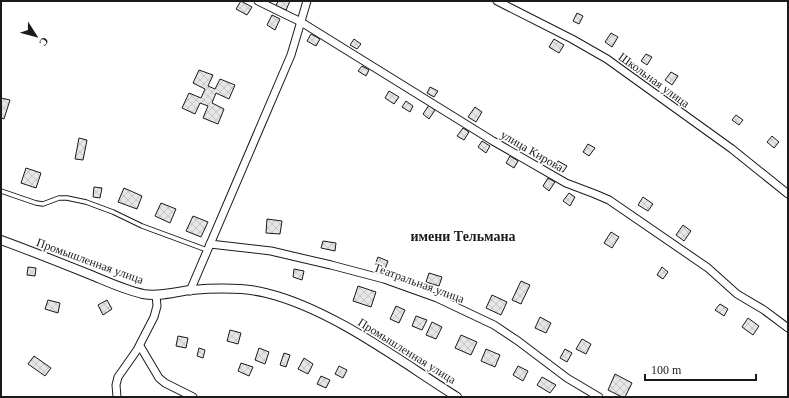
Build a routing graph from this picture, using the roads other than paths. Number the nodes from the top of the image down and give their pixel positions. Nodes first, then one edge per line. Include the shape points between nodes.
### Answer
1 (258, 1) edge
2 (307, 1) edge
3 (497, 1) edge
4 (301, 22) junction
5 (1, 191) edge
6 (788, 194) edge
7 (1, 240) edge
8 (208, 247) junction
9 (190, 291) junction
10 (156, 295) junction
11 (788, 328) edge
12 (140, 346) junction
13 (117, 397) edge
14 (193, 397) edge
15 (457, 397) edge
16 (599, 397) edge

1 - 4 street, улица Кирова
2 - 4 street
3 - 6 street, Школьная улица via 607,59 732,149
4 - 8 street via 291,55
4 - 11 street, улица Кирова via 553,176 609,200 708,268 737,294
5 - 8 lane via 43,204 59,198 86,202 142,226
7 - 10 street, Промышленная улица via 121,287 142,294
8 - 9 street
8 - 16 street, Театральная улица via 271,251 384,279 438,298 494,325 567,378
9 - 10 street, Промышленная улица
9 - 15 street, Промышленная улица via 244,290 288,300 355,331
10 - 12 street via 158,306
12 - 13 street via 118,377
12 - 14 street via 159,378

